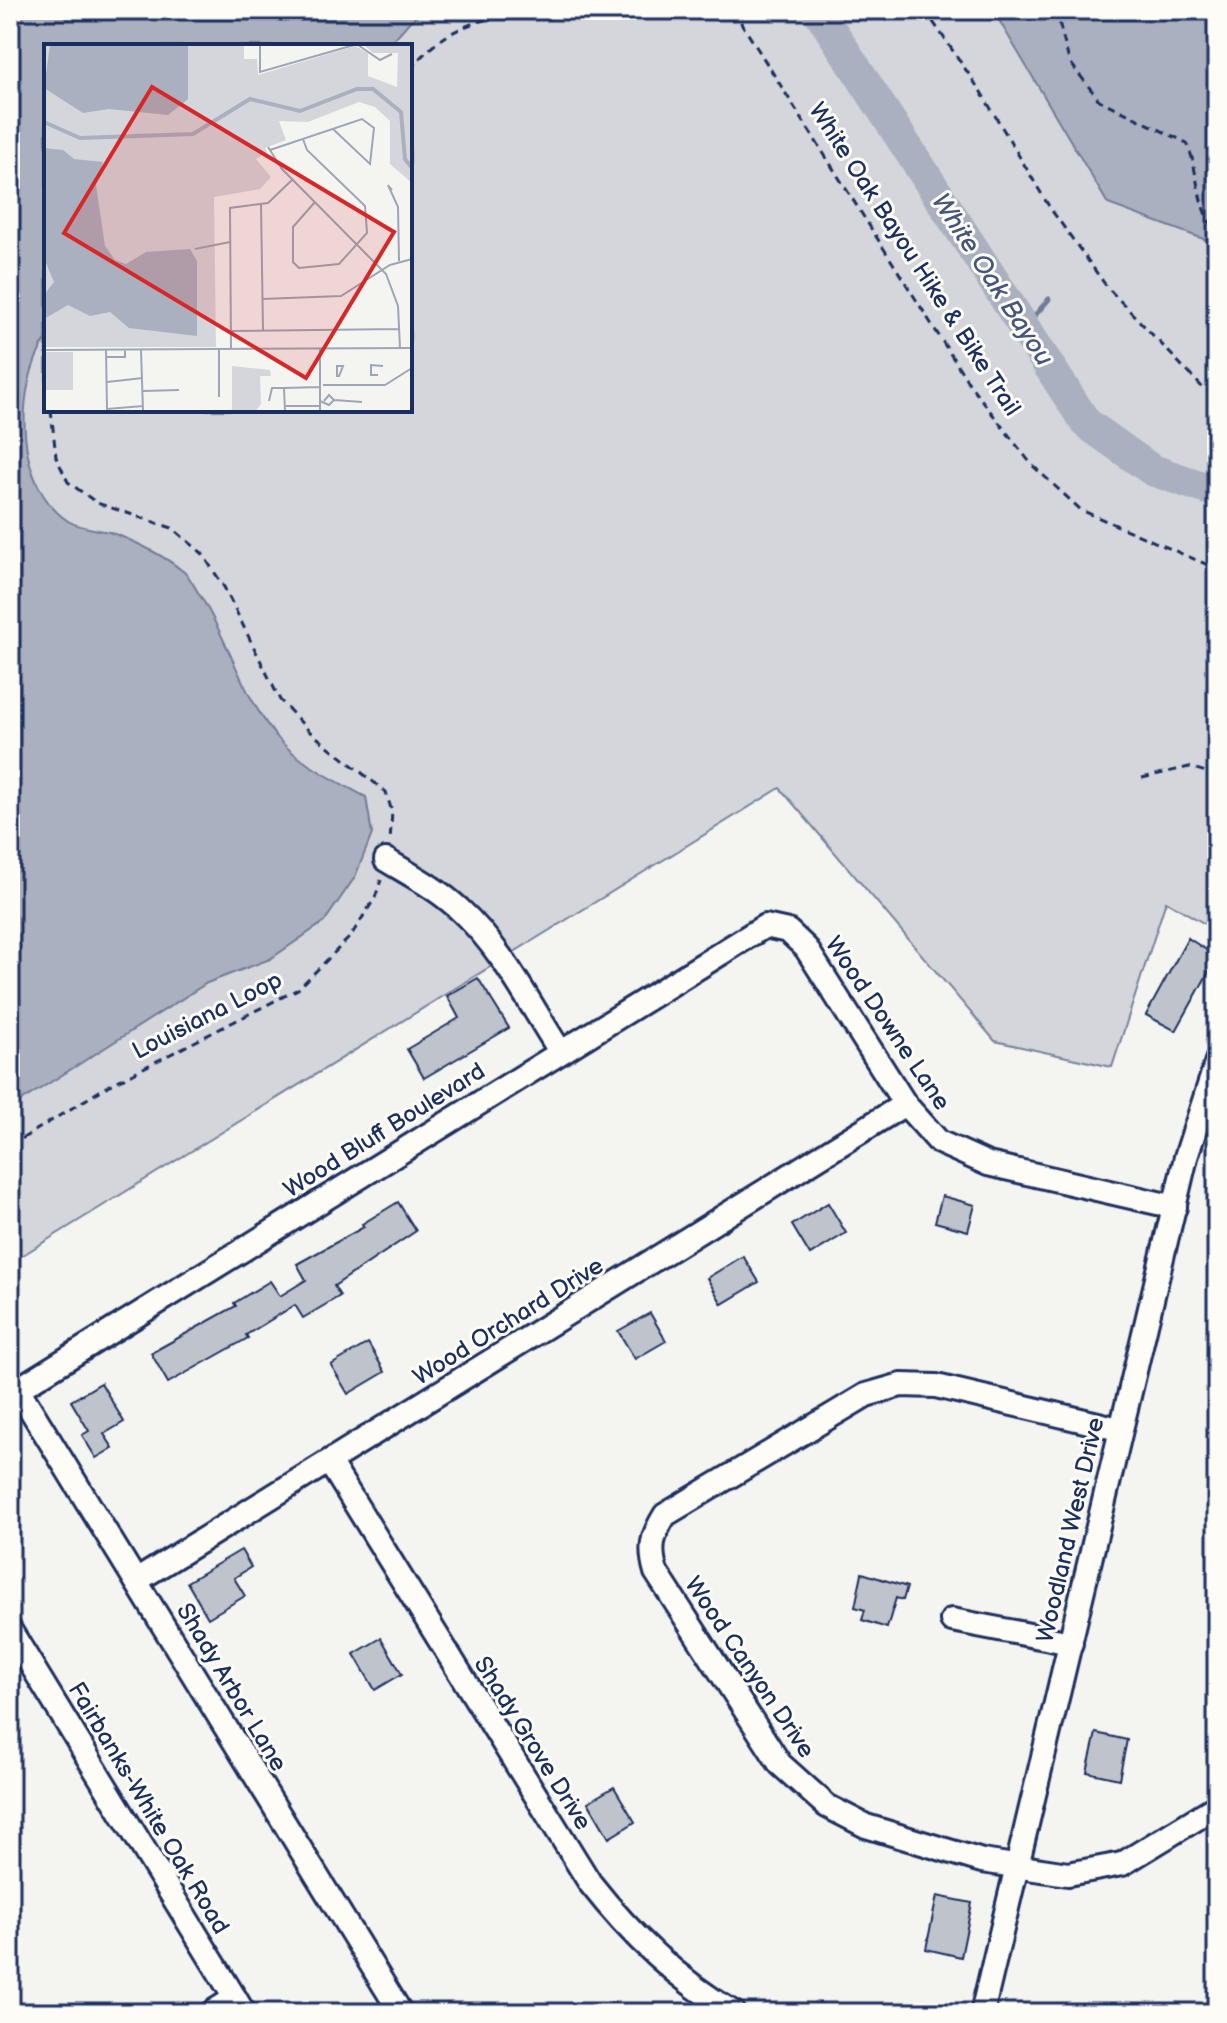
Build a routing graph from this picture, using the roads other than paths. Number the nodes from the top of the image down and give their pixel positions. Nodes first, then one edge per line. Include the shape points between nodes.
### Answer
1 (386, 860) road end
2 (788, 931) joint
3 (560, 1051) junction
4 (1217, 1061) edge
5 (905, 1104) junction
6 (1175, 1207) junction
7 (14, 1391) edge
8 (1119, 1429) junction
9 (330, 1463) junction
10 (136, 1581) junction
11 (952, 1620) dead end
12 (10, 1630) edge
13 (1071, 1643) junction
14 (1217, 1806) edge
15 (1018, 1869) junction
16 (240, 2006) edge
17 (211, 2013) edge
18 (401, 2013) edge
19 (734, 2013) edge
20 (982, 2013) edge

1 - 3 street via 471,921 501,957
2 - 3 street, Wood Bluff Boulevard via 765,926 746,935
2 - 5 street, Wood Downe Lane via 806,948
3 - 7 street, Wood Bluff Boulevard
4 - 6 street, Woodland West Drive
5 - 6 street, Wood Downe Lane via 939,1142 971,1158
5 - 9 street, Wood Orchard Drive
6 - 8 street, Woodland West Drive
7 - 10 street, Shady Arbor Lane
8 - 13 street, Woodland West Drive
8 - 15 street, Wood Canyon Drive via 915,1384 866,1395 665,1515 650,1544 656,1572 768,1749 810,1793 883,1833
9 - 10 street, Wood Orchard Drive
9 - 19 street, Shady Grove Drive via 590,1883 671,1970
10 - 18 street, Shady Arbor Lane
11 - 13 street
12 - 16 street, Fairbanks-White Oak Road
13 - 15 street, Woodland West Drive
14 - 15 street, Wood Canyon Drive via 1114,1867 1068,1874
15 - 20 street, Woodland West Drive
16 - 17 street

